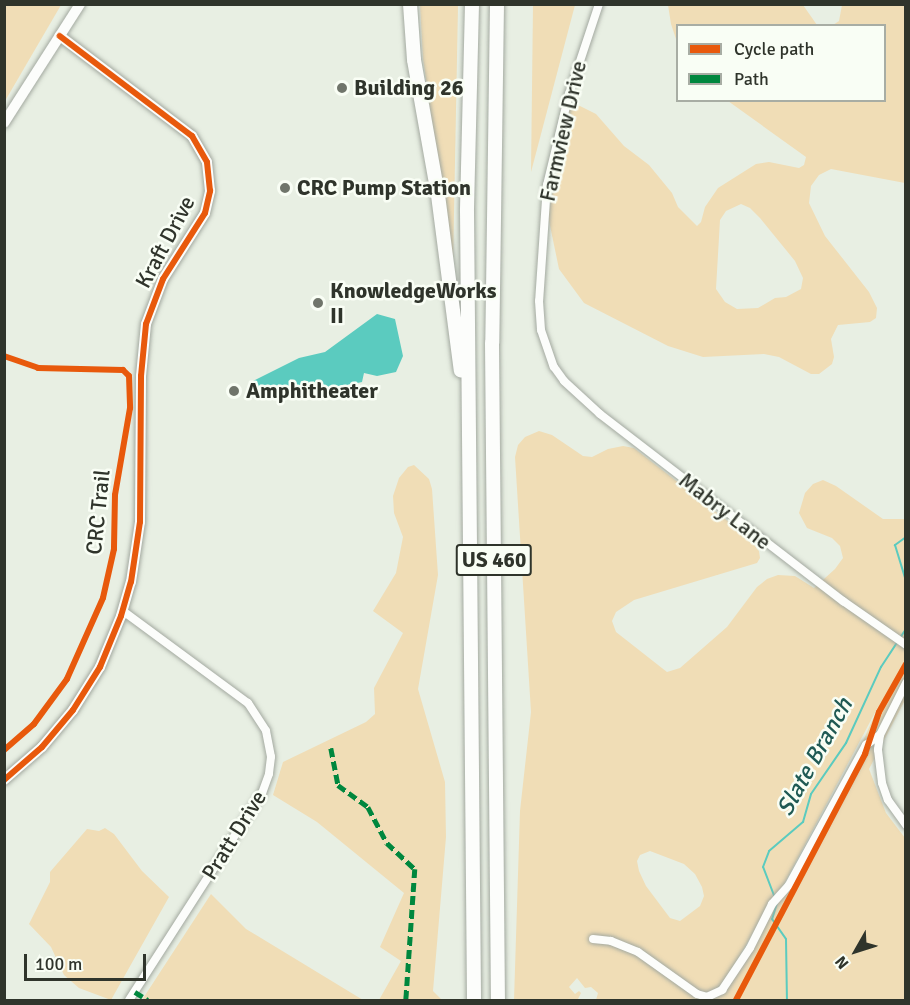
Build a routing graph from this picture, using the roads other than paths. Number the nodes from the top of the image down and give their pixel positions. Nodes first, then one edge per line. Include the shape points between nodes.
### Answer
1 (80, 4) edge
2 (410, 4) edge
3 (472, 4) edge
4 (497, 4) edge
5 (599, 4) edge
6 (60, 36) junction
7 (4, 123) edge
8 (554, 366) joint
9 (469, 430) junction
10 (123, 611) junction
11 (904, 644) edge
12 (906, 684) edge
13 (880, 735) junction
14 (4, 780) edge
15 (906, 825) edge
16 (593, 939) dead end
17 (129, 1000) edge
18 (474, 1000) edge
19 (498, 1000) edge

1 - 6 street
2 - 9 highway via 414,60 438,195
3 - 9 highway, US 460 via 467,211
4 - 19 highway, US 460 via 492,343
5 - 8 street, Farmview Drive via 569,94 547,185 539,301 541,330
6 - 7 street
6 - 10 street, Kraft Drive via 188,131 202,150 210,175 207,207 163,279 146,324 141,376 140,522
8 - 11 street, Mabry Lane via 564,381 600,414 834,595
9 - 18 highway, US 460
10 - 14 street, Kraft Drive via 97,671 73,710 42,747
10 - 17 street, Pratt Drive via 248,703 266,731 271,757 262,792
12 - 13 street
13 - 15 street via 878,765 882,783 888,800
13 - 16 street via 866,745 789,885 772,904 750,948 722,990 707,997 697,994 638,952 611,941

